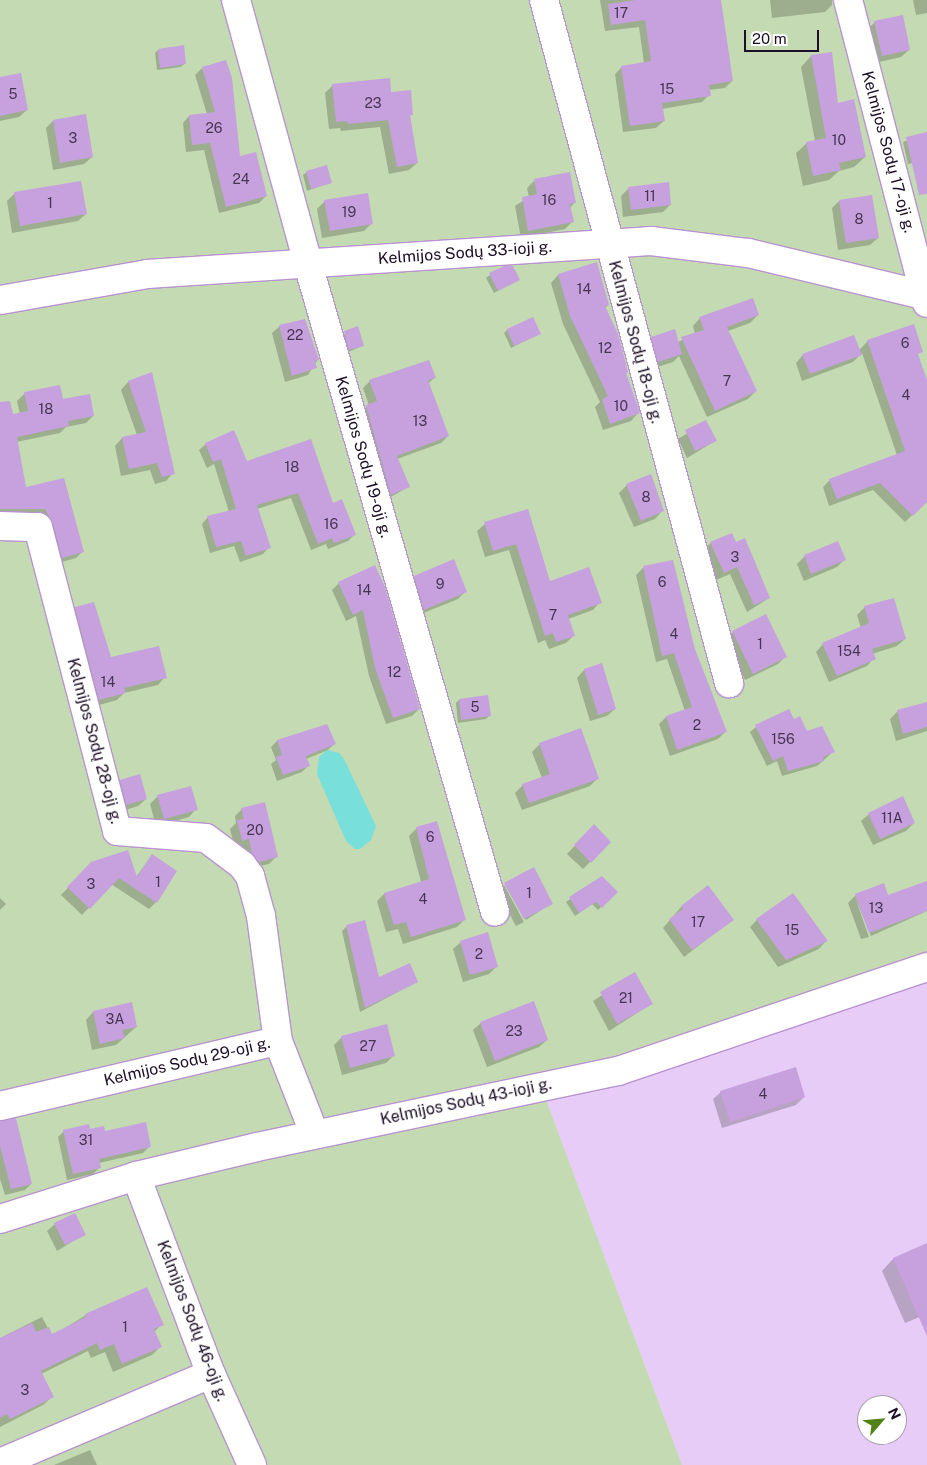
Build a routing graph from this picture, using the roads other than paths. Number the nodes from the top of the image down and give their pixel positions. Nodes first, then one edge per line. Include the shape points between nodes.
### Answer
1 (236, 0) edge
2 (544, 0) edge
3 (848, 0) edge
4 (608, 244) junction
5 (308, 264) junction
6 (926, 298) edge
7 (0, 300) edge
8 (0, 526) edge
9 (729, 683) dead end
10 (495, 912) dead end
11 (927, 967) edge
12 (278, 1041) junction
13 (0, 1106) edge
14 (314, 1133) junction
15 (136, 1176) junction
16 (0, 1219) edge
17 (211, 1374) junction
18 (0, 1463) edge
19 (252, 1465) edge

1 - 5 street, Kelmijos Sodų 19-oji g.
2 - 4 street, Kelmijos Sodų 18-oji g.
3 - 6 street, Kelmijos Sodų 17-oji g.
4 - 5 street, Kelmijos Sodų 33-ioji g.
4 - 6 street, Kelmijos Sodų 33-ioji g. via 651,241 748,253
4 - 9 street, Kelmijos Sodų 18-oji g.
5 - 7 street, Kelmijos Sodų 33-ioji g. via 147,274
5 - 10 street, Kelmijos Sodų 19-oji g.
8 - 12 street, Kelmijos Sodų 28-oji g. via 38,527 117,831 206,838 242,865 250,876 261,916
11 - 14 street, Kelmijos Sodų 43-ioji g. via 618,1070
12 - 13 street, Kelmijos Sodų 29-oji g.
12 - 14 street, Kelmijos Sodų 29-oji g.
14 - 15 street, Kelmijos Sodų 43-ioji g.
15 - 16 street, Kelmijos Sodų 43-ioji g.
15 - 17 street, Kelmijos Sodų 46-oji g.
17 - 18 street
17 - 19 street, Kelmijos Sodų 46-oji g.

